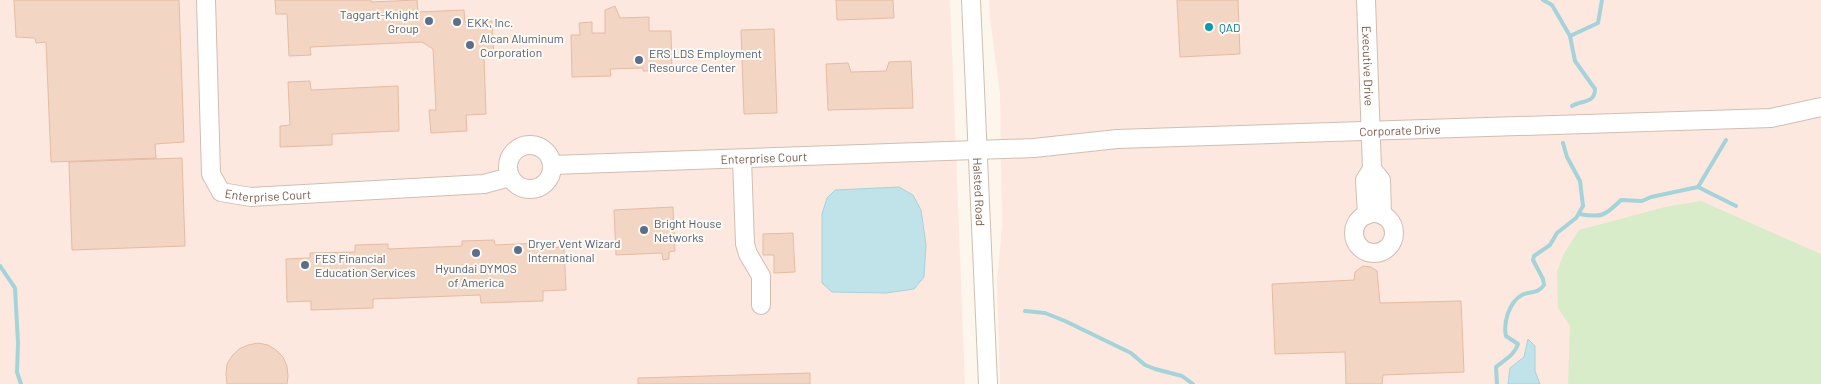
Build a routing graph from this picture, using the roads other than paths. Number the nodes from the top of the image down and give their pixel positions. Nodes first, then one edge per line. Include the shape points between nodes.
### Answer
1 (206, 0) edge
2 (971, 0) edge
3 (1366, 0) edge
4 (1821, 107) edge
5 (1371, 132) junction
6 (978, 150) junction
7 (742, 159) junction
8 (552, 166) junction
9 (510, 177) junction
10 (1374, 215) dead end
11 (761, 305) dead end
12 (988, 384) edge

1 - 9 street, Enterprise Court via 212,174 222,192 251,197 484,184
2 - 6 street, Halsted Road
3 - 5 street, Executive Drive
4 - 5 street, Corporate Drive via 1771,118
5 - 6 street, Corporate Drive via 1117,139
5 - 10 street, Executive Drive via 1372,169 1381,180
6 - 7 street, Enterprise Court
6 - 12 street, Halsted Road
7 - 8 street, Enterprise Court
7 - 11 street via 745,244 761,276
8 - 9 street via 546,181 531,189 523,188
8 - 9 street via 544,151 528,145 513,153 509,160

